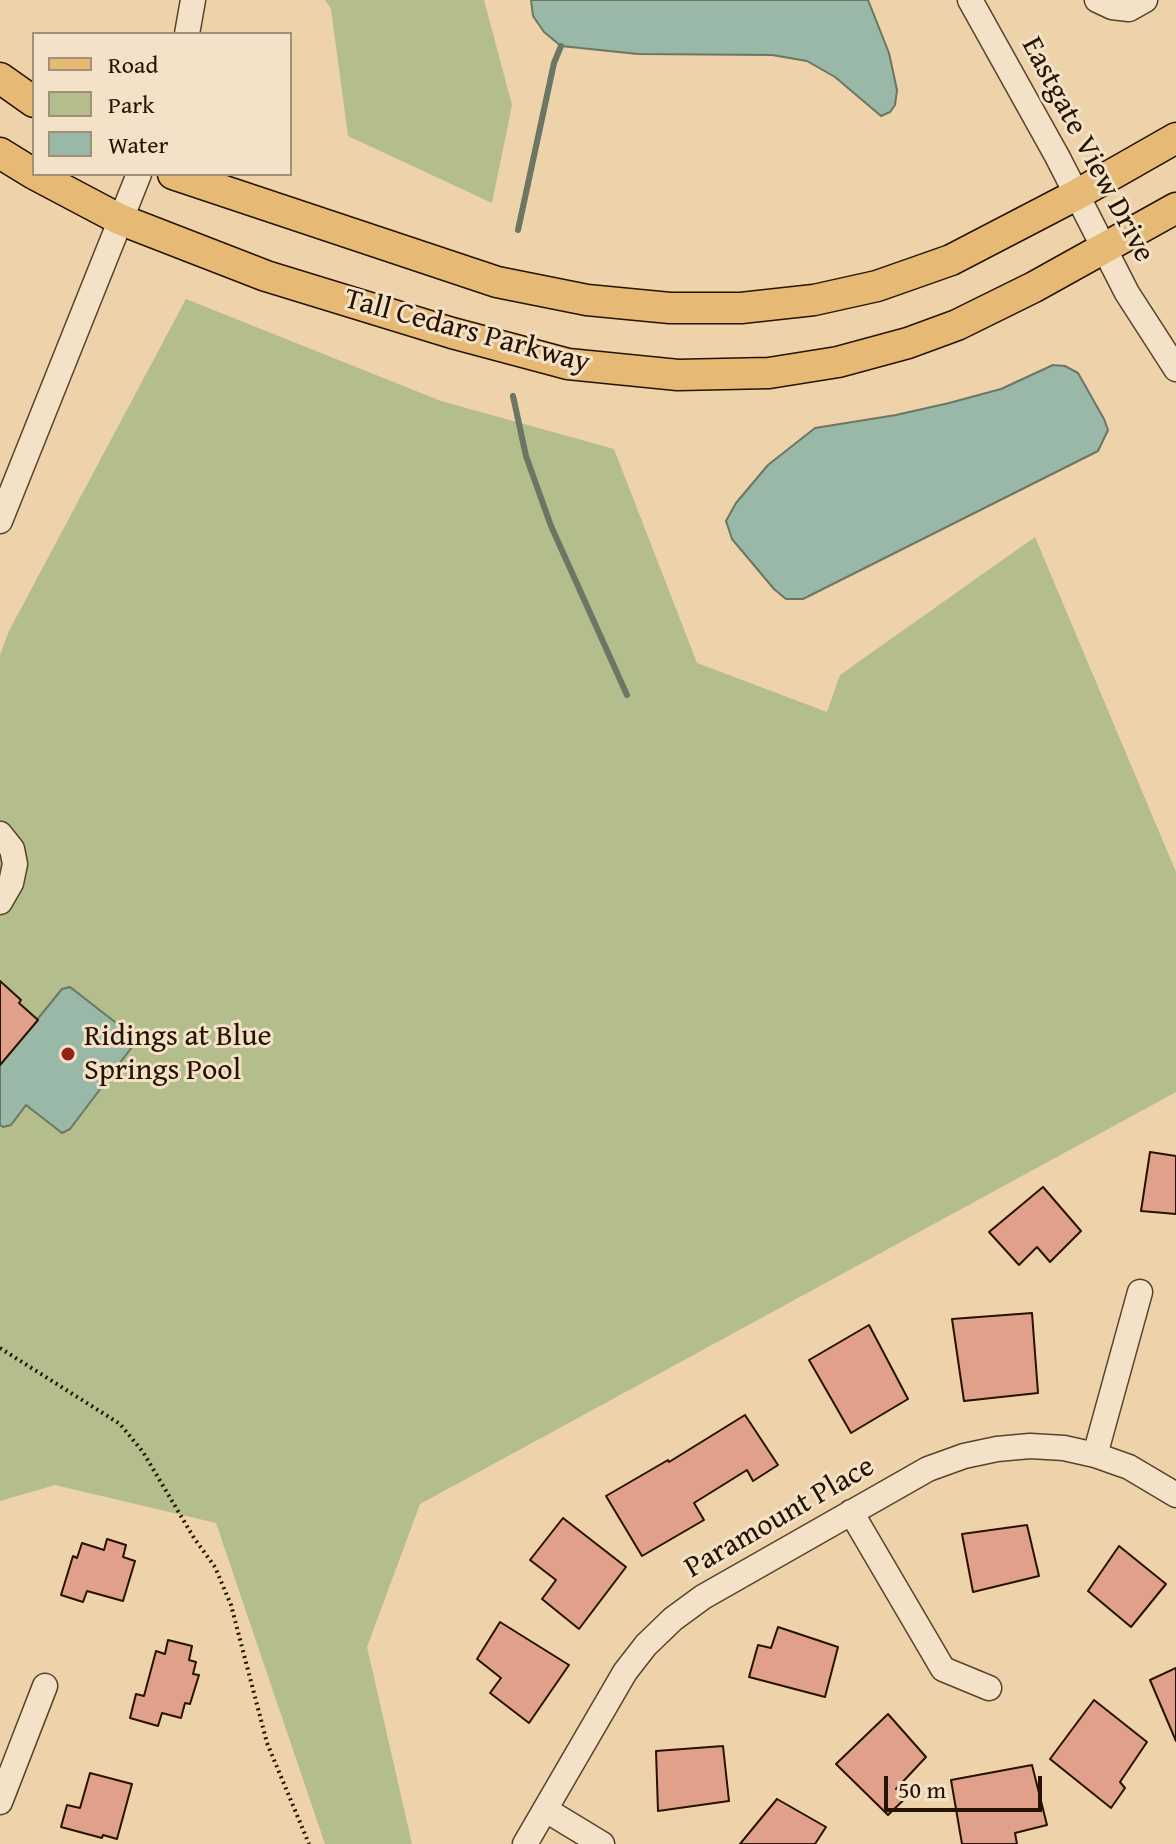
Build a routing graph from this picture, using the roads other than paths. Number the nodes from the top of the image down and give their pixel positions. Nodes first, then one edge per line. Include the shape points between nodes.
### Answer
1 (193, 0) edge
2 (970, 0) edge
3 (187, 32) edge
4 (0, 78) edge
5 (32, 101) edge
6 (1176, 138) edge
7 (0, 153) edge
8 (32, 173) edge
9 (38, 176) edge
10 (138, 176) edge
11 (179, 176) edge
12 (1076, 195) junction
13 (1176, 208) edge
14 (119, 219) junction
15 (1103, 249) junction
16 (1176, 369) edge
17 (0, 521) edge
18 (0, 834) edge
19 (0, 902) edge
20 (1140, 1292) dead end
21 (1095, 1455) junction
22 (1176, 1495) edge
23 (851, 1512) junction
24 (45, 1686) dead end
25 (989, 1688) dead end
26 (0, 1802) edge
27 (546, 1810) junction
28 (525, 1844) edge
29 (602, 1844) edge

1 - 3 street
2 - 12 street, Eastgate View Drive
4 - 5 main road
6 - 12 main road, Tall Cedars Parkway
7 - 8 main road, Tall Cedars Parkway
9 - 14 main road, Tall Cedars Parkway
10 - 14 street
11 - 12 main road, Tall Cedars Parkway via 497,282 587,300 670,308 741,308 877,286 951,260
12 - 15 street, Eastgate View Drive
13 - 15 main road, Tall Cedars Parkway
14 - 15 main road, Tall Cedars Parkway via 266,276 452,333 568,364 678,375 769,373 908,343 957,325
14 - 17 street
15 - 16 street, Eastgate View Drive
18 - 19 street via 12,849 15,864
20 - 21 street
21 - 22 street, Paramount Place via 1129,1467
21 - 23 street, Paramount Place via 1030,1446 964,1456 928,1469
23 - 25 street via 943,1669
23 - 27 street, Paramount Place via 703,1597 646,1645
24 - 26 street
27 - 28 street, Paramount Place
27 - 29 street

